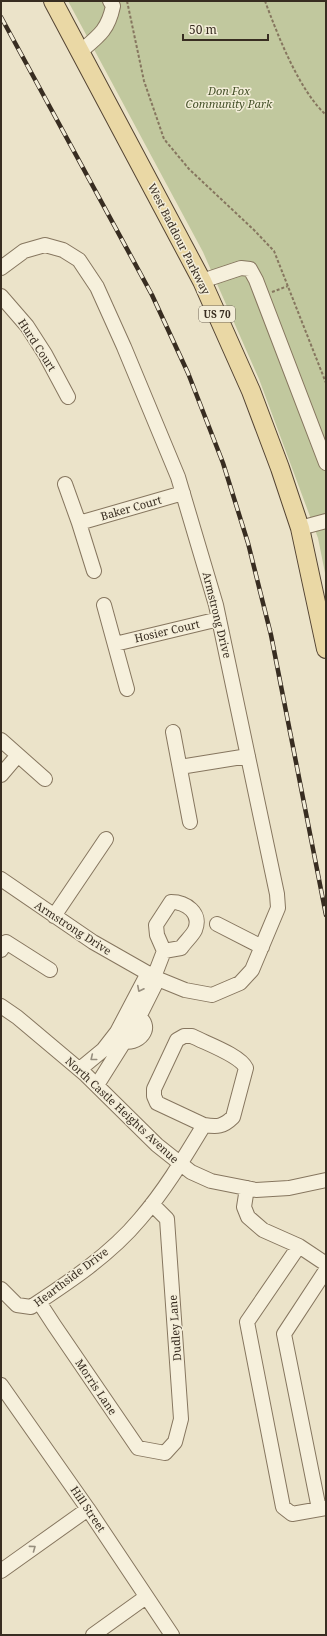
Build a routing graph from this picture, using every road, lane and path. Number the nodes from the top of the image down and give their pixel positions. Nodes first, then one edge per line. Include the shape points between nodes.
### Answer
1 (53, 1) edge
2 (110, 1) edge
3 (127, 1) edge
4 (265, 1) edge
5 (81, 51) junction
6 (326, 115) edge
7 (1, 268) edge
8 (202, 281) junction
9 (1, 296) edge
10 (326, 383) edge
11 (68, 397) dead end
12 (326, 463) edge
13 (65, 484) dead end
14 (183, 493) junction
15 (326, 520) edge
16 (79, 522) junction
17 (300, 528) junction
18 (94, 571) dead end
19 (104, 605) dead end
20 (219, 619) junction
21 (115, 644) junction
22 (326, 649) edge
23 (127, 689) dead end
24 (173, 732) dead end
25 (1, 740) edge
26 (18, 755) junction
27 (248, 756) junction
28 (180, 767) junction
29 (1, 775) edge
30 (45, 779) dead end
31 (190, 822) dead end
32 (106, 839) dead end
33 (1, 879) edge
34 (54, 916) junction
35 (217, 924) dead end
36 (262, 947) junction
37 (1, 950) edge
38 (164, 950) dead end
39 (50, 970) dead end
40 (153, 976) junction
41 (1, 1006) edge
42 (119, 1039) junction
43 (80, 1069) junction
44 (96, 1085) junction
45 (204, 1125) junction
46 (180, 1164) junction
47 (326, 1180) edge
48 (247, 1188) junction
49 (152, 1204) junction
50 (299, 1246) junction
51 (326, 1264) edge
52 (326, 1270) edge
53 (1, 1289) edge
54 (39, 1302) junction
55 (1, 1385) edge
56 (165, 1453) joint
57 (88, 1509) junction
58 (322, 1509) edge
59 (1, 1571) edge
60 (146, 1597) junction
61 (93, 1635) edge
62 (172, 1635) edge

1 - 5 main road, West Baddour Parkway / US 70
2 - 5 street via 113,6 110,18 100,36
3 - 10 path via 144,81 164,140 189,169 274,251
4 - 6 path via 295,71 316,106
5 - 8 main road, West Baddour Parkway / US 70
7 - 14 street, Armstrong Drive via 24,251 45,245 63,250 79,260 97,287 124,346
8 - 12 street via 241,268 250,269
8 - 17 main road, West Baddour Parkway / US 70 via 251,391
9 - 11 street, Hurd Court via 28,326
13 - 16 street
14 - 16 street, Baker Court
14 - 20 street, Armstrong Drive
15 - 17 street
16 - 18 street
17 - 22 main road, West Baddour Parkway / US 70
19 - 21 street
20 - 21 street, Hosier Court
20 - 27 street, Armstrong Drive
21 - 23 street
24 - 28 street
25 - 26 street
26 - 29 street
26 - 30 street
27 - 28 street
27 - 36 street, Armstrong Drive via 277,894 278,908
28 - 31 street
32 - 34 street
33 - 34 street, Armstrong Drive
34 - 40 street, Armstrong Drive via 93,942
35 - 36 street
36 - 40 street, Armstrong Drive via 252,970 240,983 212,995 185,990
37 - 39 street via 6,942
38 - 40 street
40 - 42 street
41 - 43 street, North Castle Heights Avenue
42 -> 43 street
42 - 44 street
43 - 44 street, North Castle Heights Avenue
44 - 46 street, North Castle Heights Avenue
45 - 45 street via 220,1127 233,1117 246,1068 236,1058 192,1036 184,1036 177,1040 154,1089 154,1096 157,1103
45 - 46 street, Hearthside Drive
46 - 48 street, North Castle Heights Avenue via 211,1181
46 - 49 street, Hearthside Drive
47 - 48 street, North Castle Heights Avenue via 289,1188
48 - 50 street via 244,1207 248,1217 263,1230
49 - 54 street, Hearthside Drive via 140,1220 101,1258
49 - 56 street, Dudley Lane via 167,1219 181,1419 175,1442
50 - 51 street
50 - 58 street via 247,1322 283,1507 292,1514
52 - 58 street via 284,1334
53 - 54 street, Hearthside Drive via 17,1304 31,1307
54 - 56 street, Morris Lane via 138,1448
55 - 57 street, Hill Street
59 -> 57 street
57 - 60 street, Hill Street
60 - 61 street
60 - 62 street, Hill Street

